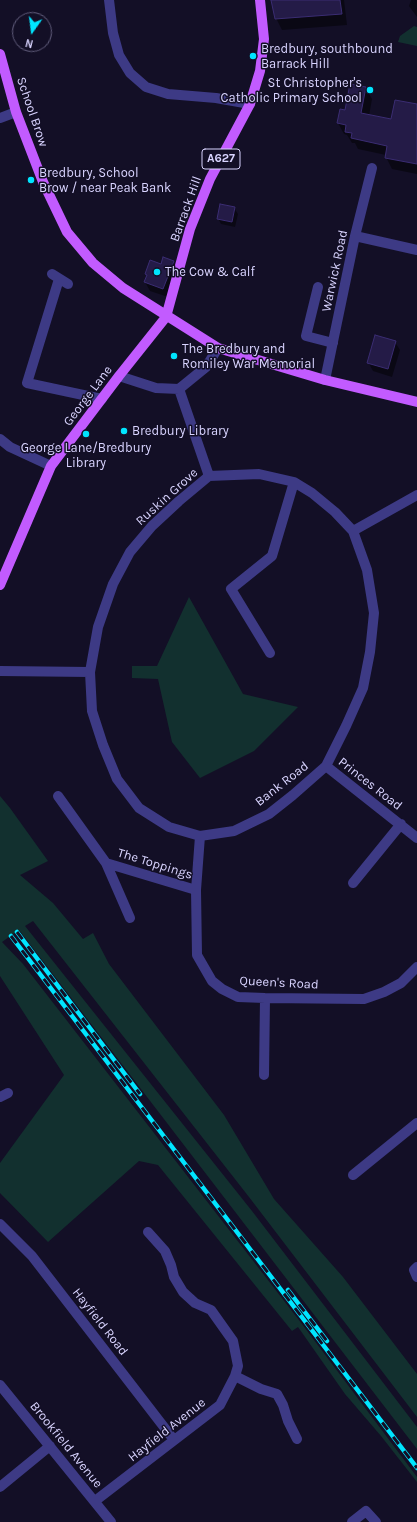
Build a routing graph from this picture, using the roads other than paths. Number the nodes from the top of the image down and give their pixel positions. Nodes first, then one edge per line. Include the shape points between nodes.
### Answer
1 (109, 0) edge
2 (260, 0) edge
3 (0, 54) edge
4 (250, 104) junction
5 (16, 112) junction
6 (0, 118) edge
7 (372, 168) dead end
8 (355, 236) junction
9 (417, 250) edge
10 (60, 279) dead end
11 (318, 287) dead end
12 (166, 317) junction
13 (333, 343) junction
14 (218, 348) junction
15 (119, 376) junction
16 (325, 380) junction
17 (179, 389) junction
18 (102, 399) junction
19 (417, 402) edge
20 (0, 439) edge
21 (51, 466) junction
22 (209, 476) junction
23 (294, 482) junction
24 (417, 495) edge
25 (353, 531) junction
26 (0, 585) edge
27 (270, 652) dead end
28 (0, 671) edge
29 (90, 672) junction
30 (326, 766) junction
31 (58, 796) dead end
32 (401, 824) junction
33 (200, 836) junction
34 (417, 838) edge
35 (106, 863) junction
36 (354, 883) dead end
37 (196, 890) junction
38 (130, 918) dead end
39 (417, 967) edge
40 (265, 998) junction
41 (264, 1074) dead end
42 (417, 1123) edge
43 (353, 1175) dead end
44 (0, 1224) edge
45 (148, 1232) dead end
46 (417, 1267) edge
47 (417, 1277) edge
48 (235, 1376) junction
49 (0, 1385) edge
50 (297, 1438) dead end
51 (174, 1440) junction
52 (50, 1446) junction
53 (0, 1486) edge
54 (95, 1501) junction
55 (111, 1522) edge
56 (352, 1522) edge
57 (376, 1522) edge

1 - 4 street via 119,55 130,73 146,87 168,94
2 - 4 main road, Barrack Hill / A627 via 264,39 260,70
3 - 5 main road, School Brow
4 - 12 main road, Barrack Hill / A627 via 210,179 190,229
5 - 6 street
5 - 12 main road, School Brow via 43,182 67,232 93,263 122,288
7 - 8 street, Warwick Road
8 - 9 street
8 - 13 street, Warwick Road
10 - 18 street via 26,383
11 - 13 street via 306,336
12 - 14 main road, School Brow
12 - 15 main road, George Lane / A627
13 - 16 street, Warwick Road
14 - 16 main road, School Brow
14 - 17 street via 206,367
15 - 17 street via 156,388
15 - 18 main road, George Lane / A627
16 - 19 main road, School Brow
17 - 22 street
18 - 21 main road, George Lane / A627
20 - 21 street via 15,450
21 - 26 main road, George Lane / A627
22 - 23 street, Ruskin Grove via 259,474
22 - 29 street, Ruskin Grove via 152,526 130,552 113,584 98,627
23 - 25 street, Ruskin Grove via 335,512
23 - 27 street via 272,556 231,589
24 - 25 street
25 - 30 street, Bank Road via 367,570 374,613 370,652 363,688
28 - 29 street
29 - 33 street, Bank Road via 92,711 117,779 139,808 169,827
30 - 32 street, Princes Road
30 - 33 street, Bank Road via 269,814 234,830
31 - 35 street, The Toppings
32 - 34 street, Princes Road
32 - 36 street
33 - 37 street, Queen's Road
35 - 37 street, The Toppings
35 - 38 street, The Toppings
37 - 40 street, Queen's Road via 197,955 212,981 238,997
39 - 40 street, Queen's Road via 401,983 364,999
40 - 41 street
42 - 43 street
44 - 51 street, Hayfield Road via 32,1256
45 - 48 street, Hayfield Avenue via 165,1251 174,1277 183,1292 195,1303 211,1310 233,1341 238,1366
46 - 47 street via 414,1270
48 - 50 street via 277,1394
48 - 51 street, Hayfield Avenue via 220,1404
49 - 52 street, Brookfield Avenue
51 - 54 street, Hayfield Avenue
52 - 53 street
52 - 54 street, Brookfield Avenue
54 - 55 street, Brookfield Avenue
56 - 57 street via 366,1511

